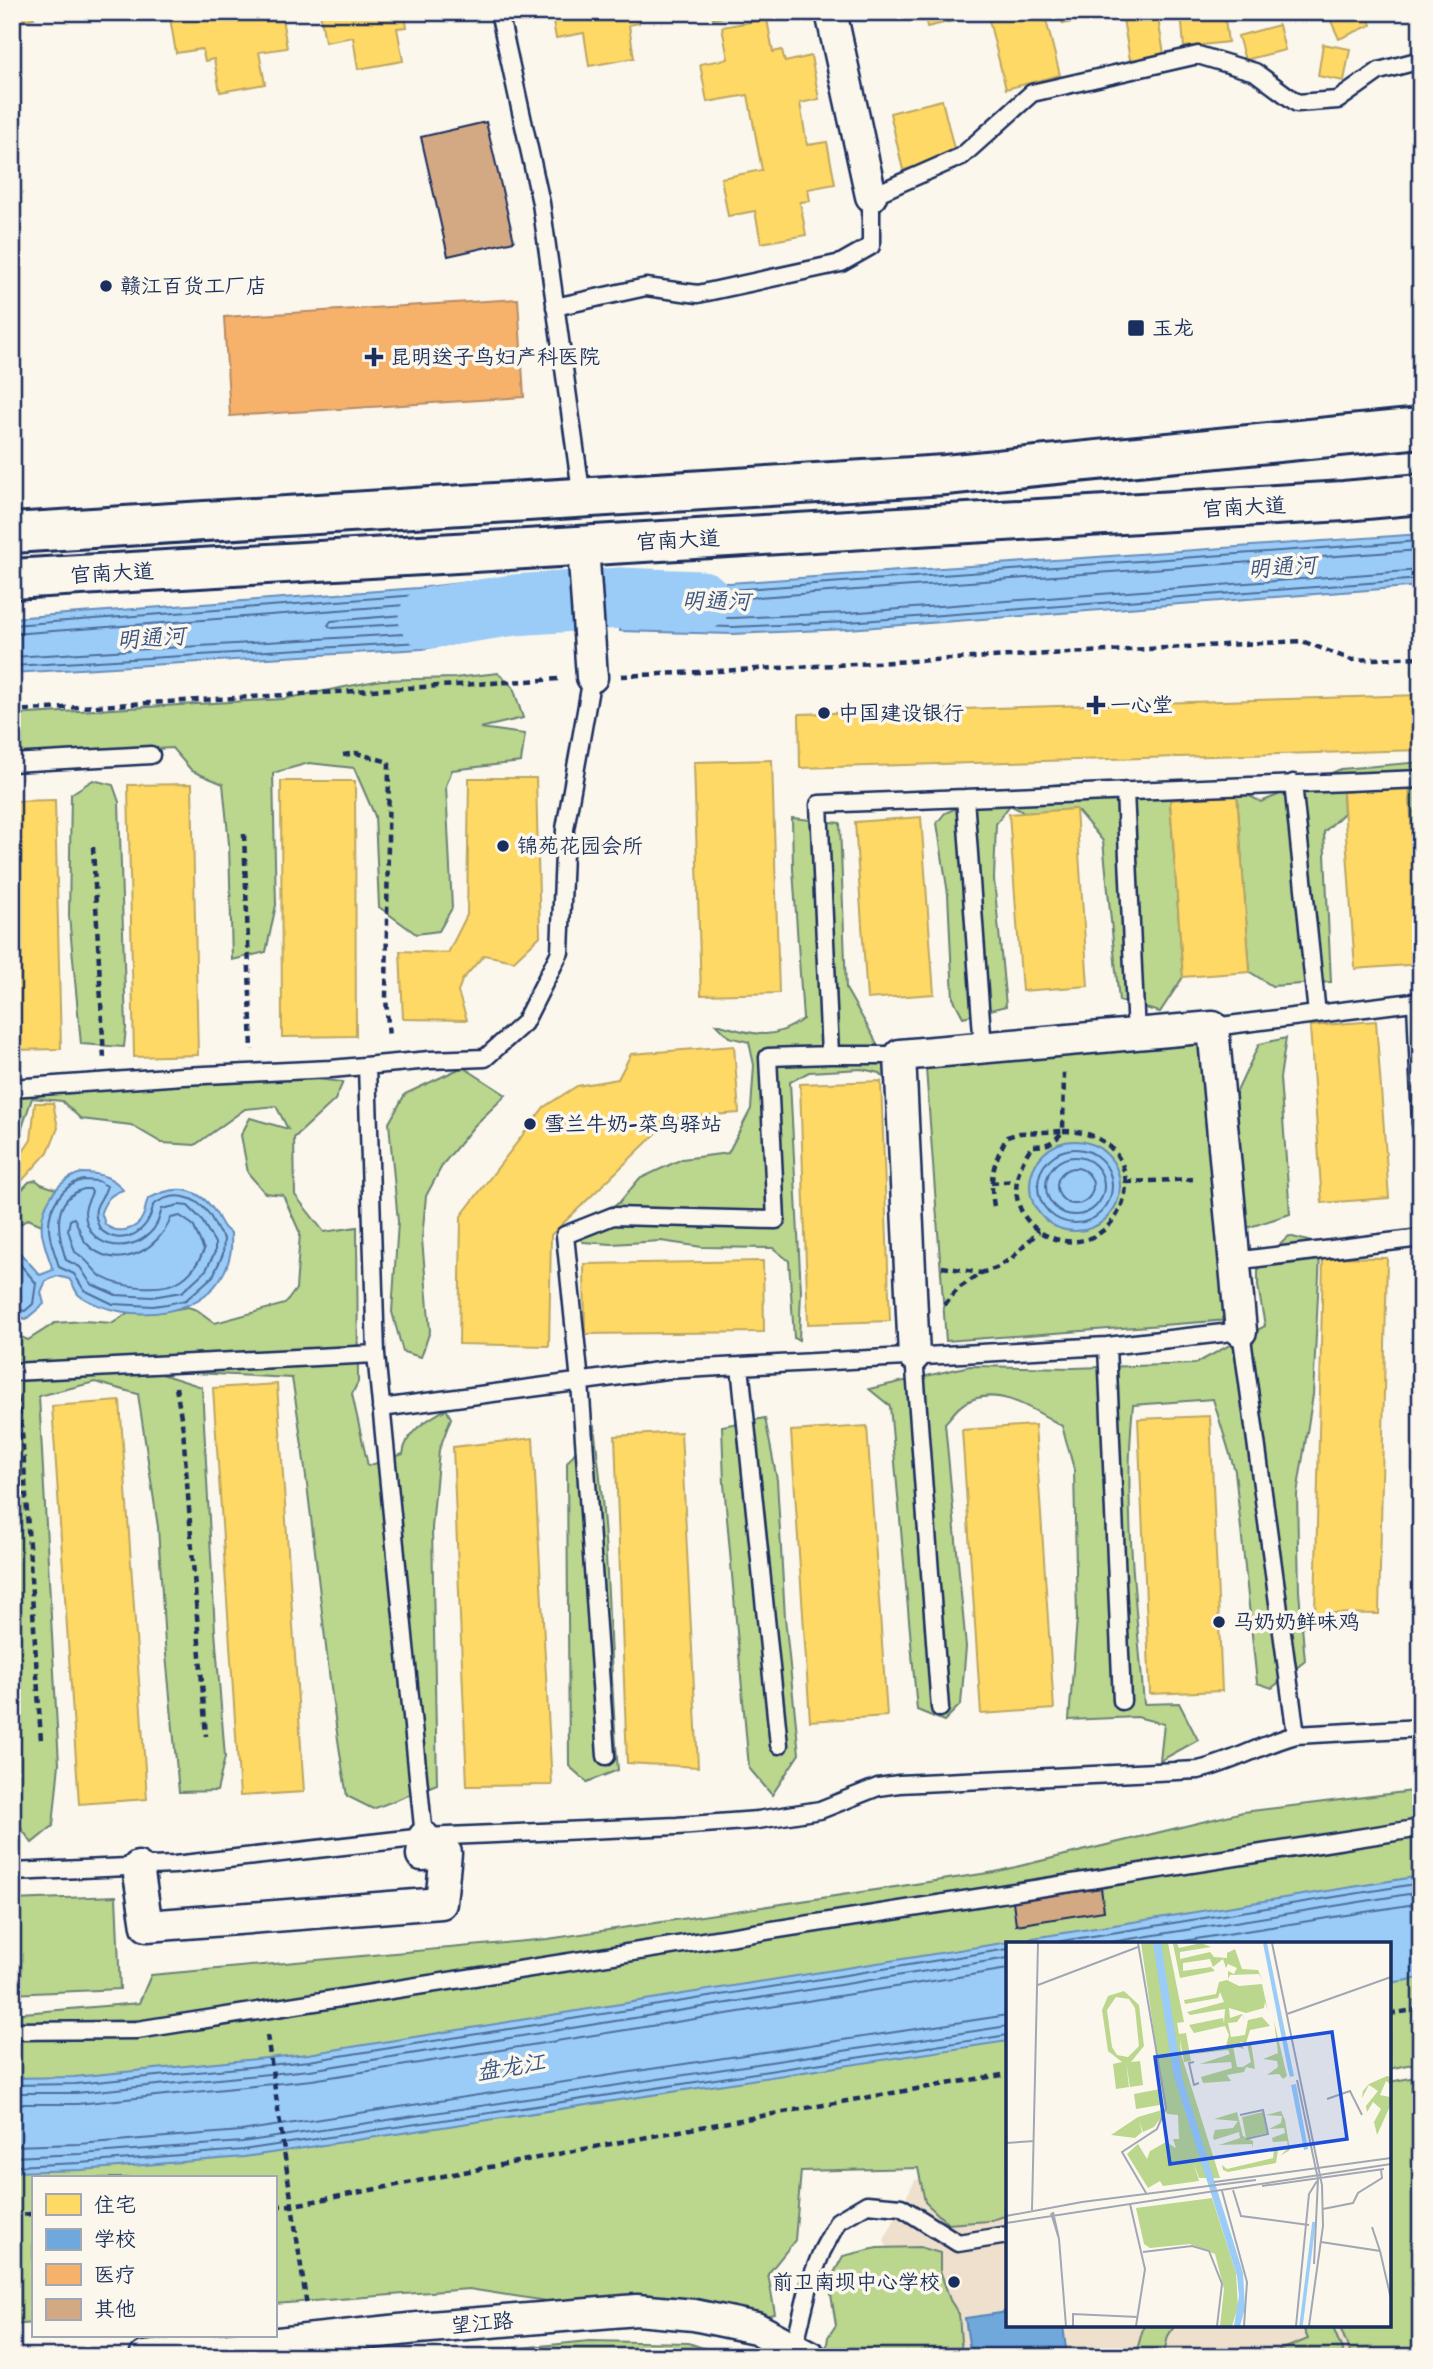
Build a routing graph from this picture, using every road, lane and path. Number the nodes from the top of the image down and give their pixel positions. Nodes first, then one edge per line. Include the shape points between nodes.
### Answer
1 (499, 12) edge
2 (831, 12) edge
3 (1421, 60) edge
4 (871, 196) junction
5 (555, 307) junction
6 (1421, 428) edge
7 (1421, 494) edge
8 (582, 498) junction
9 (12, 533) edge
10 (583, 546) junction
11 (12, 579) edge
12 (1421, 657) edge
13 (592, 677) junction
14 (12, 711) edge
15 (151, 755) dead end
16 (344, 755) dead end
17 (12, 763) edge
18 (1421, 779) edge
19 (1293, 783) junction
20 (1125, 791) junction
21 (965, 798) junction
22 (244, 834) dead end
23 (93, 847) dead end
24 (1418, 1002) edge
25 (1317, 1014) junction
26 (250, 1024) dead end
27 (1213, 1027) junction
28 (1136, 1035) junction
29 (1065, 1041) junction
30 (983, 1048) junction
31 (830, 1055) junction
32 (900, 1055) junction
33 (391, 1063) junction
34 (367, 1066) junction
35 (104, 1081) junction
36 (12, 1088) edge
37 (1421, 1124) edge
38 (1063, 1131) junction
39 (1029, 1133) junction
40 (1032, 1146) junction
41 (1198, 1178) dead end
42 (1015, 1181) junction
43 (1126, 1182) junction
44 (991, 1183) dead end
45 (994, 1206) dead end
46 (1039, 1231) junction
47 (1421, 1238) edge
48 (1234, 1261) junction
49 (940, 1309) dead end
50 (1241, 1331) junction
51 (1107, 1346) junction
52 (376, 1354) junction
53 (914, 1356) junction
54 (172, 1366) junction
55 (740, 1366) junction
56 (13, 1372) edge
57 (580, 1382) junction
58 (382, 1408) junction
59 (1122, 1701) dead end
60 (940, 1708) dead end
61 (1421, 1728) edge
62 (1296, 1735) junction
63 (206, 1736) dead end
64 (41, 1741) dead end
65 (779, 1745) dead end
66 (606, 1756) dead end
67 (1421, 1828) edge
68 (424, 1837) junction
69 (138, 1867) junction
70 (12, 1872) edge
71 (1421, 2009) edge
72 (263, 2010) junction
73 (1391, 2014) edge
74 (12, 2031) edge
75 (1006, 2074) edge
76 (294, 2205) junction
77 (276, 2206) edge
78 (32, 2214) edge
79 (12, 2215) edge
80 (1006, 2235) edge
81 (312, 2339) junction
82 (803, 2353) edge
83 (145, 2357) edge

1 - 5 lane via 541,203
2 - 4 street
3 - 4 lane via 1379,71 1338,100 1297,103 1255,72 1198,55 1032,93 962,156
4 - 5 lane via 870,246 841,262 698,294 646,287
5 - 8 lane
6 - 8 main road via 945,475
7 - 10 main road, 官南大道
8 - 9 main road
10 - 11 main road, 官南大道
10 - 13 street
12 - 13 path via 1352,660 1303,641
13 - 14 path
13 - 33 lane via 565,829 560,952 524,1023 485,1058
15 - 17 lane
16 - 33 path via 356,753 388,762 386,998
18 - 19 lane
19 - 20 lane
19 - 25 lane
20 - 21 lane
20 - 28 lane
21 - 30 lane
21 - 31 lane via 819,804
22 - 26 path
23 - 35 path
24 - 25 lane
24 - 37 lane
25 - 27 lane
27 - 28 street
27 - 48 street
28 - 29 street
29 - 30 street
29 - 38 path
30 - 32 street
31 - 32 lane
31 - 57 lane via 768,1057 776,1220 613,1216 565,1235
32 - 53 street
33 - 34 lane
34 - 35 lane
34 - 52 lane
35 - 36 lane
38 - 39 path
38 - 40 path via 1056,1142
38 - 43 path via 1080,1131 1111,1147
39 - 40 path
39 - 45 path via 1007,1137 996,1158 990,1183
40 - 42 path
41 - 43 path
42 - 44 path
42 - 46 path via 1020,1211
43 - 46 path via 1124,1202 1101,1233 1084,1241 1065,1242
46 - 49 path via 1012,1258 959,1288
47 - 48 lane
48 - 50 street
50 - 51 lane
50 - 62 lane
51 - 53 lane
51 - 59 lane
52 - 54 lane
52 - 58 lane
53 - 55 lane
53 - 60 lane
54 - 56 lane
54 - 63 path via 183,1429
55 - 57 lane
55 - 65 lane
56 - 64 path via 22,1431
57 - 58 lane
57 - 66 lane
58 - 68 lane
61 - 62 lane
62 - 68 lane via 1198,1770 899,1784 878,1787 820,1810 758,1820
67 - 72 lane
68 - 69 lane
68 - 69 street via 422,1855 446,1853 441,1903 148,1926
69 - 70 lane
71 - 73 path
72 - 74 lane via 137,2030
72 - 76 path
75 - 76 path
76 - 77 path
76 - 81 path
78 - 79 path
80 - 82 lane via 958,2243 901,2207 867,2204 838,2221 822,2250 810,2282
81 - 82 street, 望江路 via 637,2310 694,2315 756,2328
81 - 83 street, 望江路

